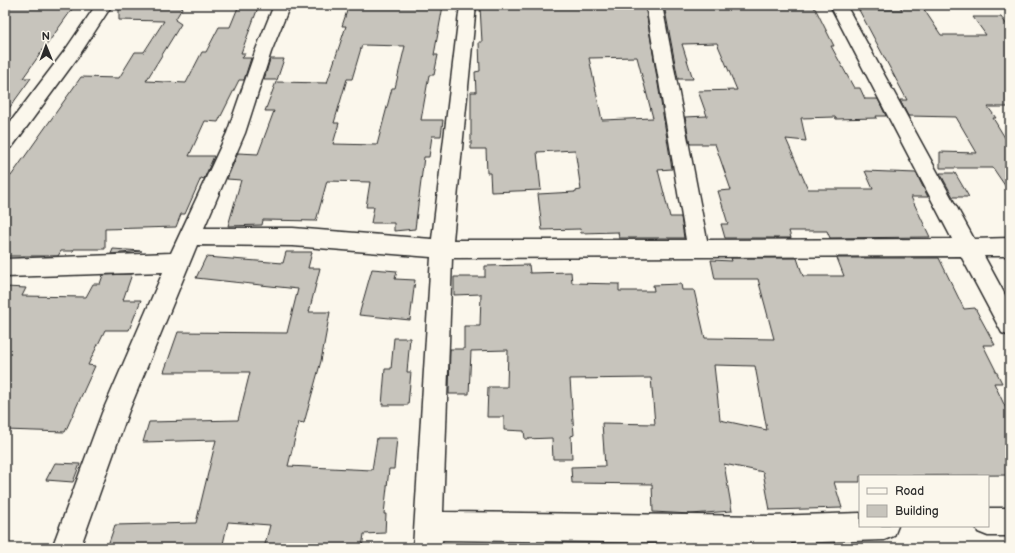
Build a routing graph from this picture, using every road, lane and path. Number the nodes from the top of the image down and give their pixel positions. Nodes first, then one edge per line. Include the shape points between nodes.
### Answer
1 (104, 5) edge
2 (282, 5) edge
3 (468, 5) edge
4 (654, 5) edge
5 (838, 5) edge
6 (5, 142) edge
7 (190, 236) junction
8 (968, 246) junction
9 (1010, 247) edge
10 (442, 249) junction
11 (698, 249) junction
12 (178, 262) junction
13 (5, 268) edge
14 (1010, 326) edge
15 (989, 522) edge
16 (1010, 522) edge
17 (876, 527) edge
18 (428, 537) edge
19 (776, 539) edge
20 (66, 548) edge

1 - 6 street
2 - 7 street via 236,133
3 - 10 street
4 - 11 street
5 - 8 street
7 - 10 street via 293,237
7 - 12 street
8 - 9 street
8 - 11 street
8 - 14 street
10 - 11 street
10 - 18 street
12 - 13 street
12 - 20 street via 115,413
15 - 16 street
17 - 19 street
18 - 19 street

